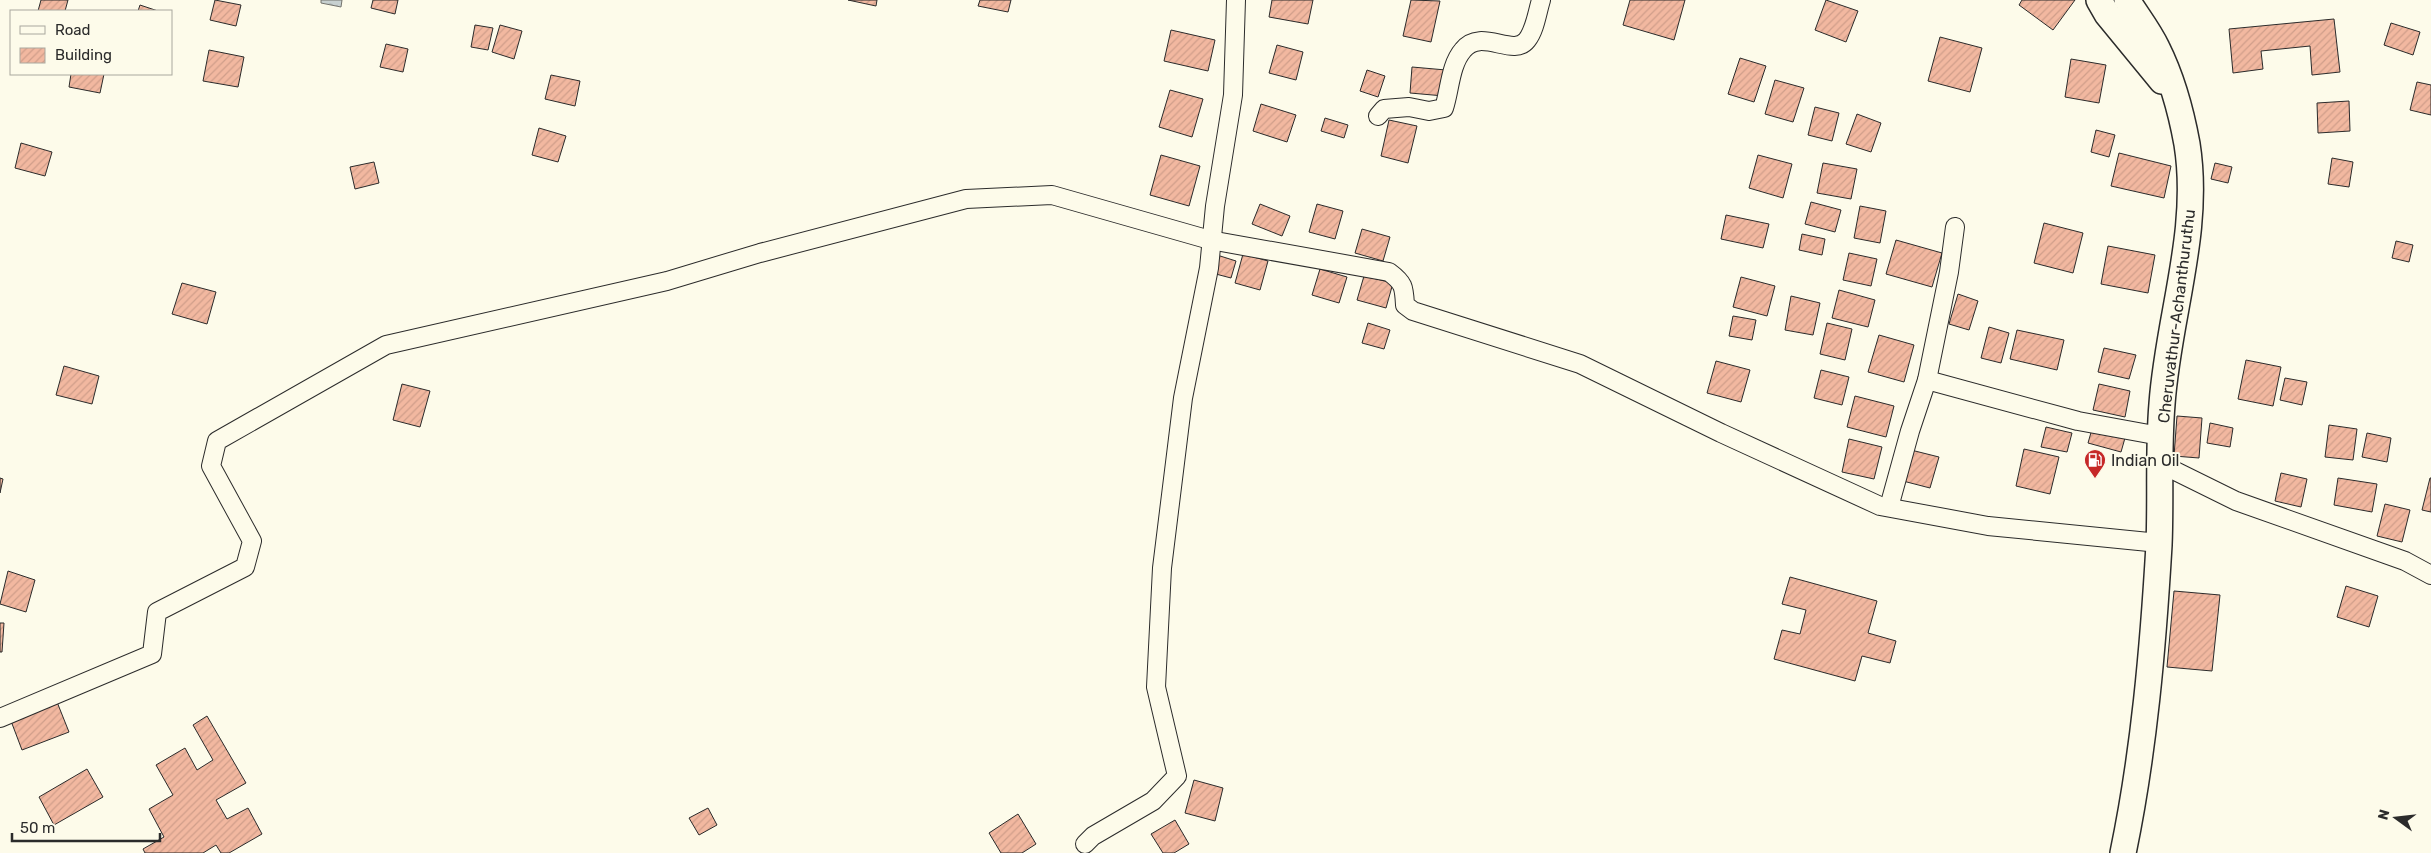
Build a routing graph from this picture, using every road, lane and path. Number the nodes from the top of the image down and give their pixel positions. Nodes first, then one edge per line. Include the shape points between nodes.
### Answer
1 (1236, 0) edge
2 (1541, 0) edge
3 (2099, 0) edge
4 (2127, 0) edge
5 (2142, 0) edge
6 (2149, 36) junction
7 (2177, 100) junction
8 (1378, 116) dead end
9 (1955, 227) dead end
10 (1210, 240) junction
11 (1927, 380) junction
12 (2160, 436) junction
13 (2159, 463) junction
14 (1890, 508) junction
15 (2159, 543) junction
16 (2431, 575) edge
17 (0, 718) edge
18 (1085, 844) dead end
19 (2123, 853) edge

1 - 10 street via 1233,96
2 - 8 street via 1526,41 1518,46 1482,40 1470,43 1462,50 1444,108 1429,111 1409,107 1384,109
3 - 7 main road
4 - 6 main road, Cheruvathur-Achanthuruthu
5 - 6 street
6 - 7 main road, Cheruvathur-Achanthuruthu via 2157,47
7 - 12 main road, Cheruvathur-Achanthuruthu via 2187,145 2191,195
9 - 11 street via 1950,272
10 - 14 street via 1389,272 1404,287 1405,305 1413,311 1580,364 1721,433
10 - 17 street via 1052,195 966,199 760,252 667,281 386,345 217,441 210,466 252,541 245,567 157,612 152,654
10 - 18 street via 1209,268 1182,398 1162,568 1156,687 1177,776 1153,801
11 - 12 street via 2069,419
11 - 14 street
12 - 13 main road, Cheruvathur-Achanthuruthu
13 - 15 main road, Cheruvathur-Achanthuruthu
13 - 16 street via 2236,501 2405,561
14 - 15 street via 1988,526
15 - 19 main road, Cheruvathur-Achanthuruthu via 2140,769

